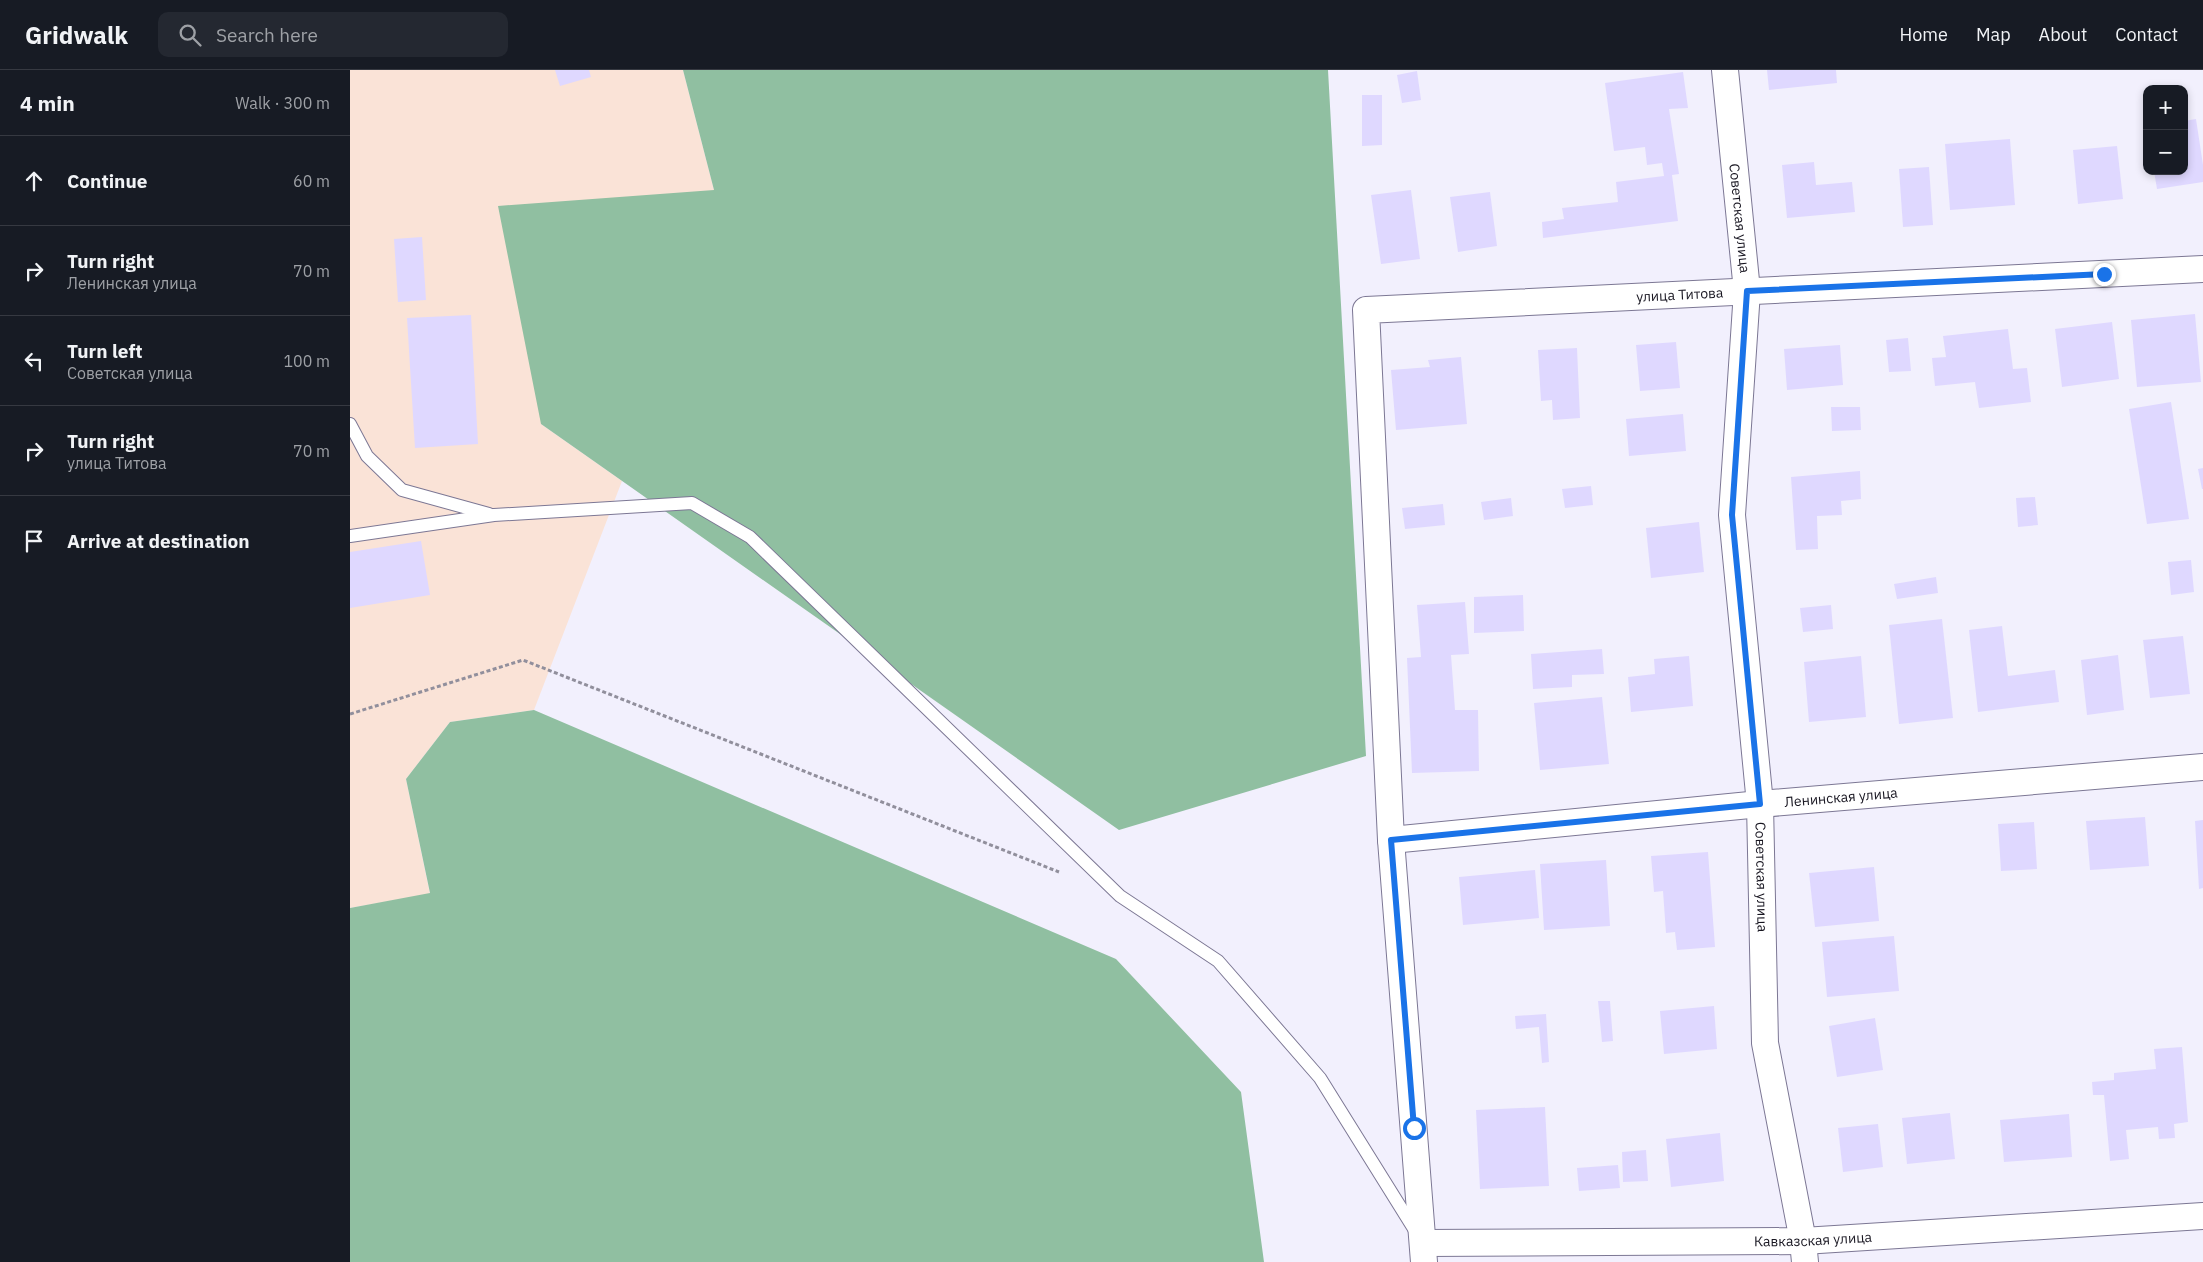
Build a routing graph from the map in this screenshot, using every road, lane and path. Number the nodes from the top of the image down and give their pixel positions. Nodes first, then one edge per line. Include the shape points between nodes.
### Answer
1 (1725, 70) edge
2 (2203, 269) edge
3 (1747, 291) junction
4 (350, 424) edge
5 (494, 516) junction
6 (350, 536) edge
7 (350, 714) edge
8 (2203, 767) edge
9 (1760, 804) junction
10 (1391, 840) junction
11 (1065, 874) dead end
12 (2203, 1216) edge
13 (1423, 1252) edge
14 (1804, 1252) edge

1 - 3 street, Советская улица
2 - 3 street, улица Титова
3 - 9 street, Советская улица via 1732,515
3 - 10 street, улица Титова via 1366,310
4 - 5 lane via 367,456 402,490
5 - 6 lane
5 - 13 lane via 692,503 750,537 1120,896 1218,961 1320,1078
7 - 11 path via 523,660
8 - 9 street, Ленинская улица
9 - 10 street, Ленинская улица
9 - 14 street, Советская улица via 1764,1043
10 - 13 street
12 - 14 street, Кавказская улица
13 - 14 street, Кавказская улица

